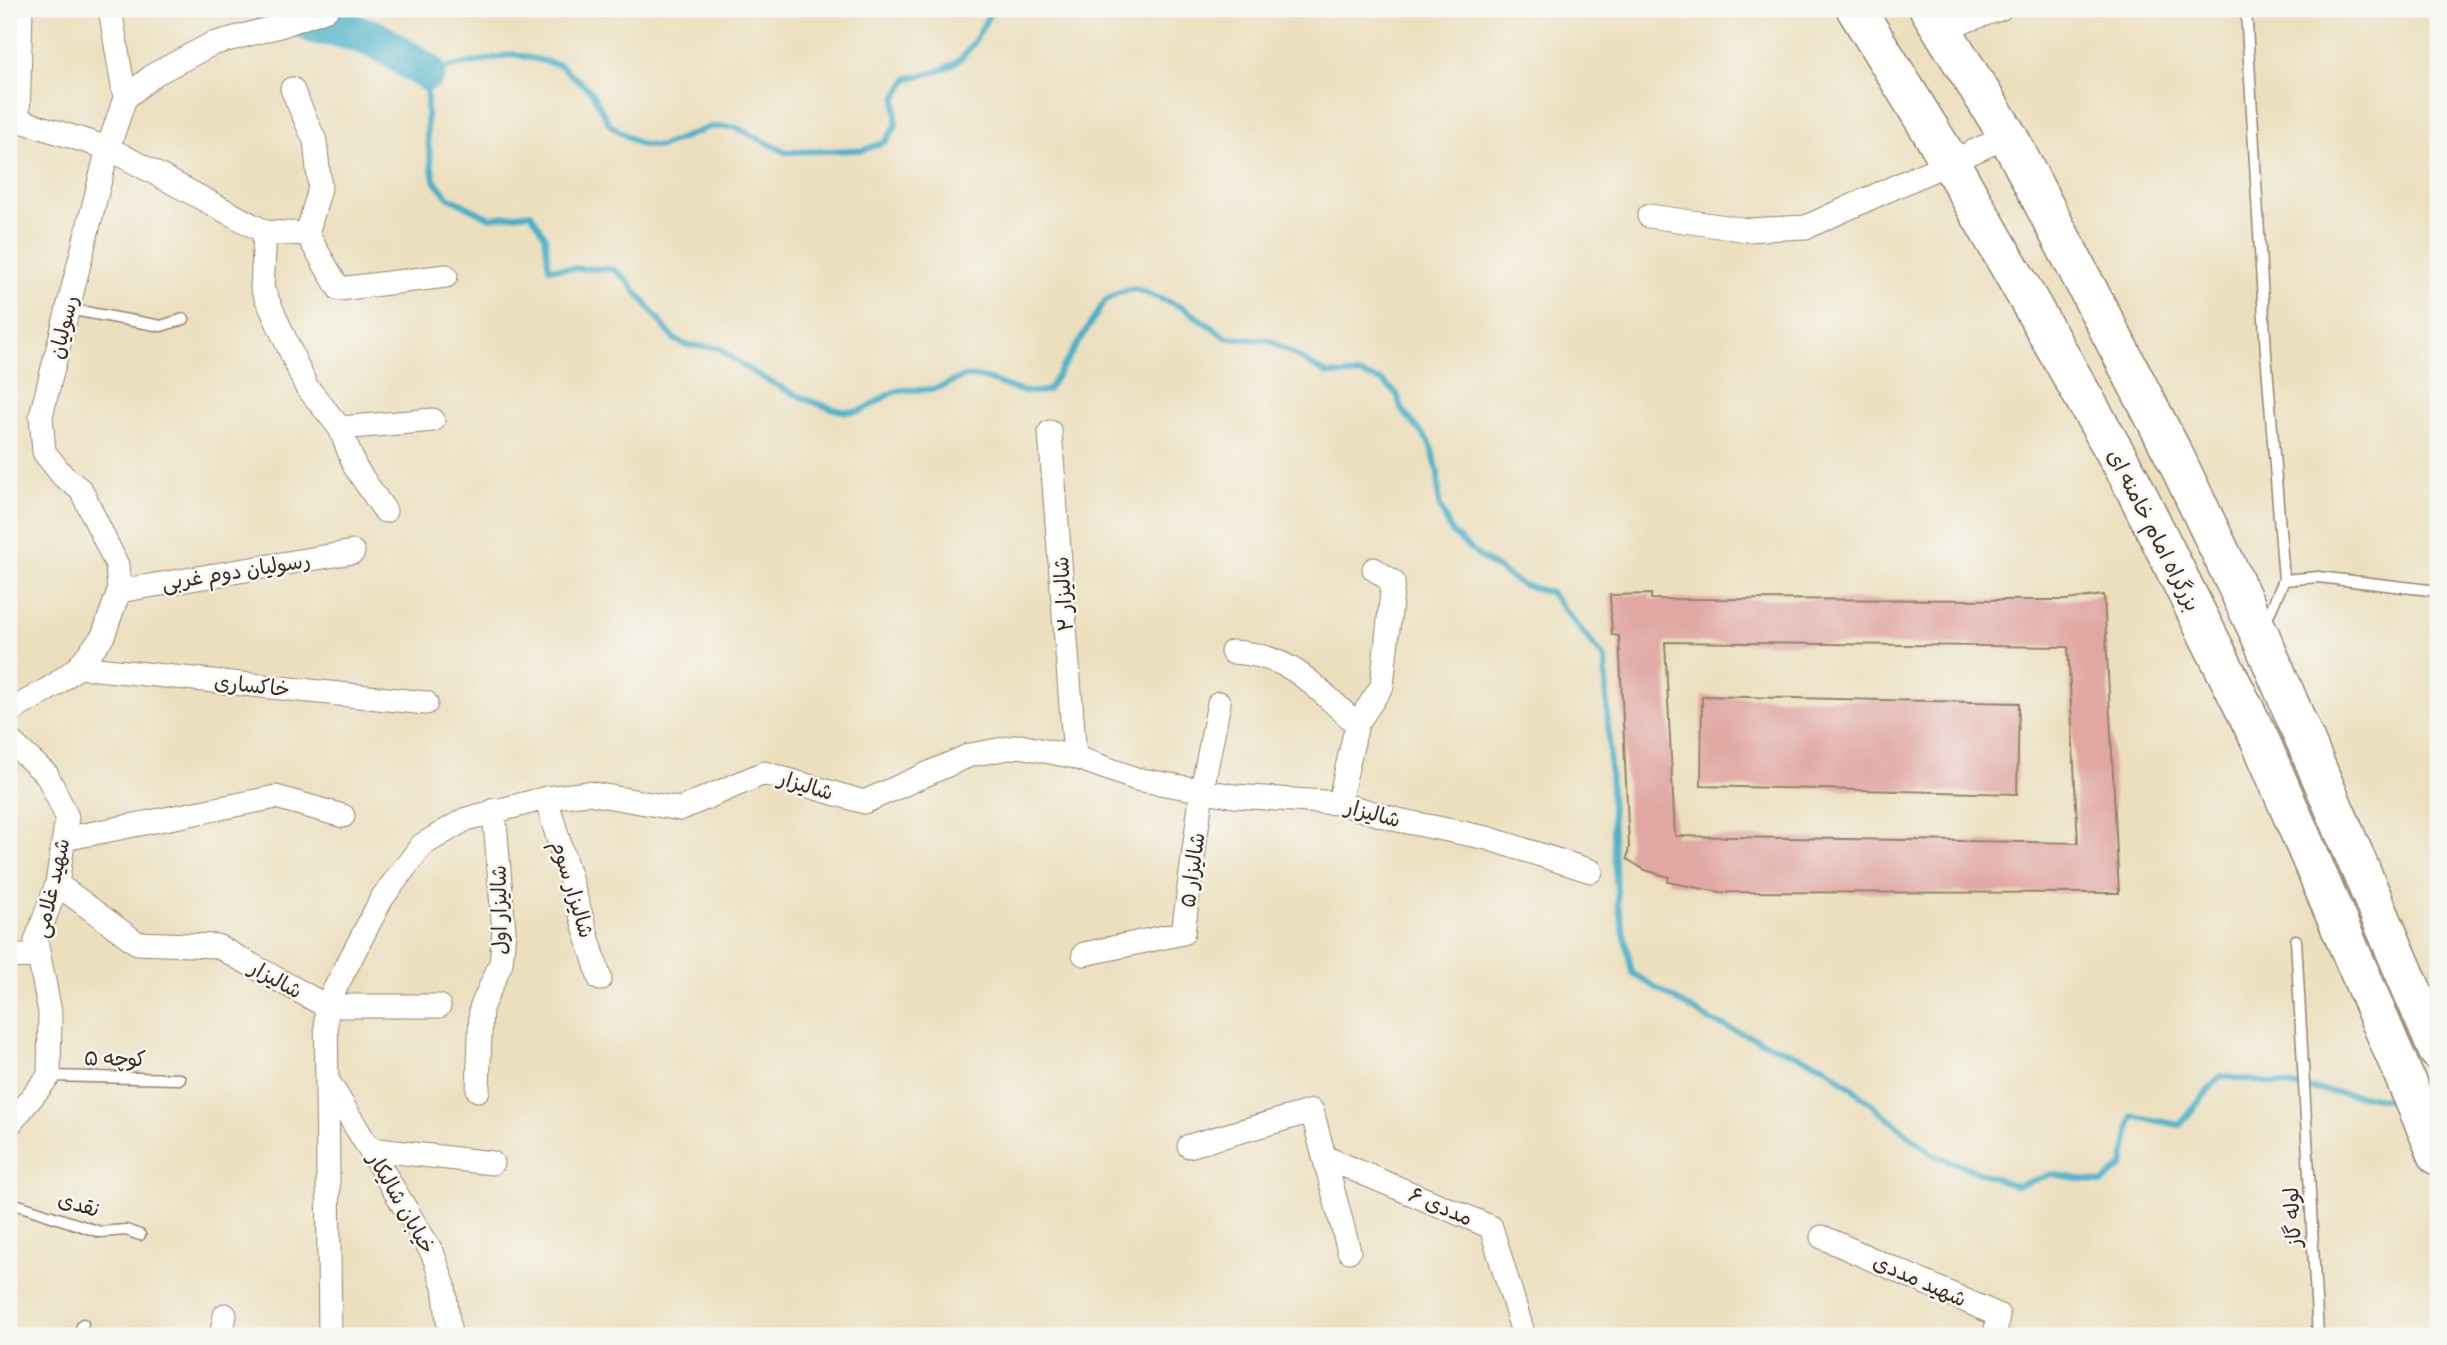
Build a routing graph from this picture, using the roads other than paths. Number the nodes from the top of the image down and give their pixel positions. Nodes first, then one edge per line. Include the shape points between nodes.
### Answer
1 (21, 9) edge
2 (110, 9) edge
3 (1856, 9) edge
4 (2000, 9) edge
5 (2246, 9) edge
6 (320, 12) edge
7 (1935, 19) edge
8 (292, 89) dead end
9 (125, 98) junction
10 (2008, 136) junction
11 (108, 148) junction
12 (1951, 162) junction
13 (1649, 216) dead end
14 (265, 232) junction
15 (307, 234) junction
16 (446, 276) dead end
17 (68, 309) junction
18 (184, 319) dead end
19 (433, 420) dead end
20 (340, 428) junction
21 (1050, 432) dead end
22 (385, 511) dead end
23 (353, 552) dead end
24 (1374, 569) dead end
25 (2284, 580) junction
26 (119, 591) junction
27 (2438, 591) edge
28 (2260, 635) junction
29 (1232, 652) dead end
30 (78, 667) junction
31 (426, 703) dead end
32 (1219, 704) dead end
33 (9, 712) edge
34 (1357, 724) junction
35 (9, 740) edge
36 (1075, 757) junction
37 (1202, 790) junction
38 (546, 798) junction
39 (1339, 803) junction
40 (494, 810) junction
41 (343, 816) dead end
42 (64, 839) junction
43 (1591, 871) dead end
44 (57, 884) junction
45 (2296, 940) dead end
46 (1084, 954) dead end
47 (39, 956) junction
48 (9, 957) edge
49 (600, 979) dead end
50 (326, 1006) junction
51 (439, 1006) dead end
52 (2438, 1051) edge
53 (49, 1076) junction
54 (180, 1079) dead end
55 (327, 1080) junction
56 (478, 1090) dead end
57 (9, 1125) edge
58 (1189, 1146) dead end
59 (370, 1149) junction
60 (2438, 1156) edge
61 (1324, 1157) junction
62 (492, 1163) dead end
63 (9, 1202) edge
64 (140, 1235) dead end
65 (1822, 1237) dead end
66 (1349, 1251) dead end
67 (83, 1324) dead end
68 (78, 1336) edge
69 (330, 1336) edge
70 (450, 1336) edge
71 (1524, 1336) edge
72 (1995, 1336) edge
73 (2318, 1336) edge

1 - 11 street via 18,120
2 - 9 street
3 - 12 highway, بزرگراه امام خامنه ای
4 - 7 street
5 - 25 lane
6 - 9 street via 212,44 155,74
7 - 10 highway
8 - 15 street via 315,141 320,188
9 - 11 street, رسولیان
10 - 12 street
10 - 28 highway via 2175,457
11 - 14 street
11 - 17 street, رسولیان
12 - 13 street via 1806,227 1747,230
12 - 60 highway, بزرگراه امام خامنه ای via 2129,477 2260,740
14 - 15 street
14 - 20 street via 261,288 306,386
15 - 16 street via 339,289
17 - 18 lane via 161,326
17 - 26 street, رسولیان via 41,415 44,452 62,476 81,490 117,565
19 - 20 street
20 - 22 street via 355,467
21 - 36 street, شالیزار ۲
23 - 26 street, رسولیان دوم غربی
24 - 34 street via 1393,582 1382,686
25 - 27 lane via 2318,577
25 - 28 lane
26 - 30 street, رسولیان via 103,636
28 - 52 highway
29 - 34 street via 1258,653 1287,663
30 - 31 street, خاکساری
30 - 33 street, رسولیان
32 - 37 street
34 - 39 street
35 - 42 street, شهید غلامی via 47,775 67,817
36 - 37 street, شالیزار via 1136,779
36 - 38 street, شالیزار via 1020,747 970,755 864,802 764,773 680,809 588,793
37 - 39 street, شالیزار
37 - 46 street, شالیزار ۵ via 1183,933
38 - 40 street, شالیزار
38 - 49 street, شالیزار سوم
39 - 43 street, شالیزار via 1487,838
40 - 50 street, شالیزار via 466,819 422,845 382,898
40 - 56 street, شالیزار اول via 504,931 501,963 481,1008
41 - 42 street via 276,797
42 - 44 street, شهید غلامی
44 - 47 street, شهید غلامی via 36,941
44 - 50 street, شالیزار via 137,943 217,946
45 - 73 lane, لوله گاز
47 - 48 street
47 - 53 street, شهید غلامی via 50,1012
50 - 51 street
50 - 55 street
53 - 54 lane, کوچه ۵
53 - 57 street
55 - 59 street, خیابان شالیکار
55 - 69 street
58 - 61 street via 1312,1111
59 - 62 street
59 - 70 street, خیابان شالیکار via 433,1254 444,1286
61 - 66 street
61 - 71 street, مددی ۶ via 1491,1227
63 - 64 lane, نقدی via 100,1232 126,1230
65 - 72 street, شهید مددی via 1998,1315
67 - 68 lane

